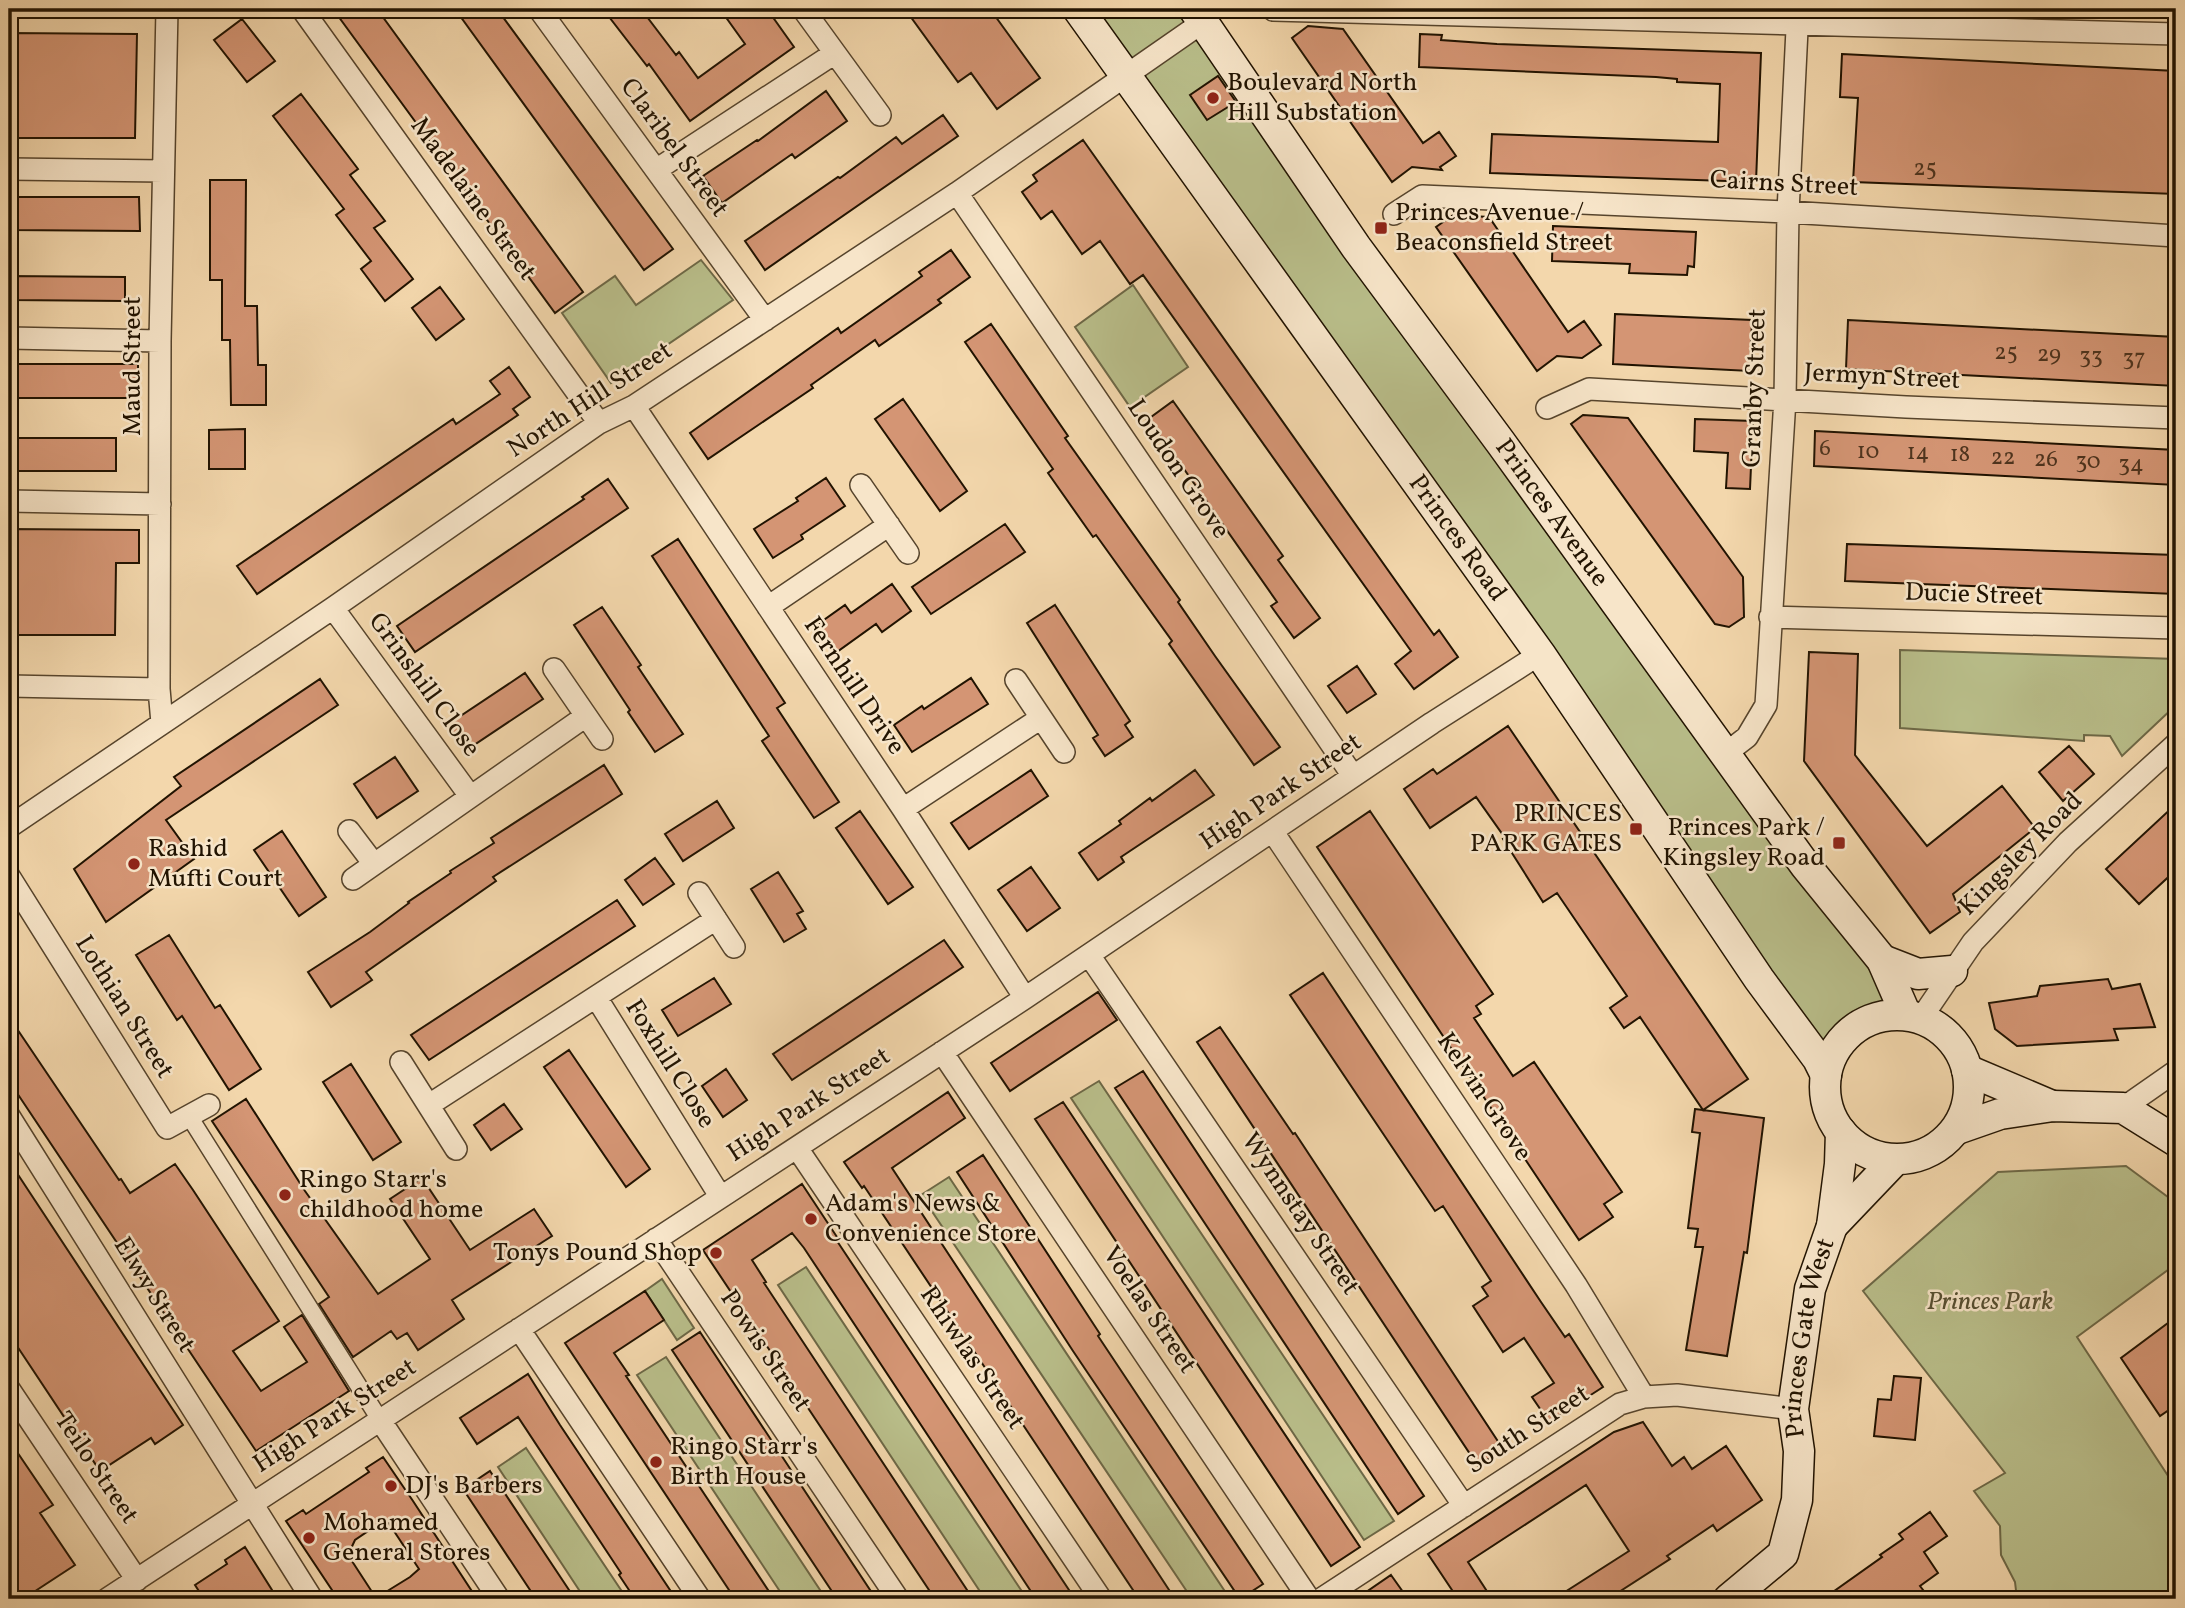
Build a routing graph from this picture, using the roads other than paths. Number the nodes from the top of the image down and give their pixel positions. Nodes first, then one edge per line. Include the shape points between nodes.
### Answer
1 (167, 9) edge
2 (302, 9) edge
3 (539, 9) edge
4 (803, 9) edge
5 (1078, 9) edge
6 (1273, 10) dead end
7 (1199, 15) edge
8 (1797, 16) edge
9 (2176, 34) edge
10 (835, 53) junction
11 (1124, 75) junction
12 (880, 115) dead end
13 (9, 169) edge
14 (656, 170) junction
15 (163, 171) junction
16 (957, 193) junction
17 (1788, 212) junction
18 (1394, 214) dead end
19 (2176, 236) edge
20 (765, 320) junction
21 (9, 338) edge
22 (160, 341) junction
23 (1785, 399) junction
24 (634, 406) junction
25 (1547, 408) dead end
26 (2176, 418) edge
27 (599, 423) junction
28 (861, 485) dead end
29 (9, 501) edge
30 (160, 504) junction
31 (889, 525) junction
32 (908, 554) dead end
33 (768, 607) junction
34 (333, 608) junction
35 (1770, 617) junction
36 (2176, 628) edge
37 (1540, 654) junction
38 (554, 669) dead end
39 (1016, 680) dead end
40 (9, 686) edge
41 (159, 689) junction
42 (586, 716) junction
43 (1041, 718) junction
44 (162, 723) junction
45 (602, 739) dead end
46 (2176, 744) edge
47 (1063, 752) dead end
48 (1725, 754) junction
49 (1353, 776) junction
50 (470, 796) junction
51 (903, 809) junction
52 (9, 827) edge
53 (349, 831) dead end
54 (1273, 832) junction
55 (374, 864) junction
56 (9, 876) edge
57 (353, 879) dead end
58 (699, 892) dead end
59 (716, 919) junction
60 (734, 947) dead end
61 (1089, 955) junction
62 (1882, 960) junction
63 (1952, 971) junction
64 (596, 997) junction
65 (1025, 998) junction
66 (1914, 1016) junction
67 (942, 1052) junction
68 (401, 1062) dead end
69 (1967, 1070) junction
70 (2176, 1071) edge
71 (1826, 1076) junction
72 (209, 1105) dead end
73 (429, 1105) junction
74 (2053, 1107) junction
75 (2123, 1108) junction
76 (9, 1116) edge
77 (189, 1116) junction
78 (1957, 1129) junction
79 (1840, 1132) junction
80 (2176, 1142) edge
81 (797, 1148) junction
82 (456, 1149) dead end
83 (1895, 1160) junction
84 (720, 1196) junction
85 (1832, 1226) junction
86 (656, 1238) junction
87 (519, 1329) junction
88 (9, 1389) edge
89 (1644, 1397) junction
90 (1793, 1409) junction
91 (380, 1420) junction
92 (252, 1503) junction
93 (1464, 1506) junction
94 (137, 1580) junction
95 (107, 1599) edge
96 (312, 1599) edge
97 (499, 1599) edge
98 (700, 1599) edge
99 (898, 1599) edge
100 (1101, 1599) edge
101 (1309, 1599) edge
102 (1321, 1599) edge
103 (1729, 1599) edge

1 - 15 street, Maud Street
2 - 27 street, Madelaine Street
3 - 14 street, Claribel Street
4 - 10 street
5 - 11 main road, Princes Road
6 - 8 street
7 - 11 street, North Hill Street via 1147,62
7 - 48 main road, Princes Avenue via 1356,247
8 - 9 street
8 - 17 street, Granby Street
10 - 12 street
10 - 14 street
11 - 16 street, North Hill Street
11 - 37 main road, Princes Road
13 - 15 street
14 - 20 street, Claribel Street
15 - 22 street, Maud Street
16 - 20 street, North Hill Street
16 - 49 street, Loudon Grove
17 - 18 street, Cairns Street via 1422,197
17 - 19 street, Cairns Street
17 - 23 street, Granby Street
20 - 24 street, North Hill Street
21 - 22 street
22 - 30 street, Maud Street
23 - 25 street, Jermyn Street via 1589,389
23 - 26 street, Jermyn Street
23 - 35 street, Granby Street
24 - 27 street, North Hill Street
24 - 33 street, Fernhill Drive
27 - 34 street, North Hill Street
28 - 31 street
29 - 30 street
30 - 41 street, Maud Street
31 - 32 street
31 - 33 street
33 - 51 street, Fernhill Drive
34 - 44 street, North Hill Street
34 - 50 street, Grinshill Close
35 - 36 street, Ducie Street
35 - 48 street, Granby Street via 1766,705 1747,737
37 - 49 street, High Park Street
37 - 71 main road, Princes Road
38 - 42 street
39 - 43 street
40 - 41 street
41 - 44 street, Maud Street
42 - 45 street
42 - 50 street, Grinshill Close
43 - 47 street
43 - 51 street
44 - 52 street, North Hill Street
46 - 63 street, Kingsley Road via 2068,842 1973,942
48 - 62 main road, Princes Avenue via 1805,865
49 - 54 street, High Park Street
50 - 55 street, Grinshill Close
51 - 65 street, Fernhill Drive
53 - 55 street
54 - 61 street, High Park Street
54 - 89 street, Kelvin Grove via 1576,1285
55 - 57 street, Grinshill Close
56 - 77 street, Lothian Street via 167,1128
58 - 59 street
59 - 60 street
59 - 64 street, Foxhill Close
61 - 65 street, High Park Street
61 - 93 street, Wynnstay Street
62 - 63 main road via 1918,974
62 - 66 main road, Princes Avenue
63 - 66 street, Kingsley Road
64 - 73 street, Foxhill Close
64 - 84 street, Foxhill Close
65 - 67 street, High Park Street
66 - 69 main road via 1952,1040
66 - 71 main road via 1886,1015 1850,1032 1834,1052
67 - 81 street, High Park Street
67 - 101 street, Voelas Street
68 - 73 street
69 - 74 main road
69 - 78 main road via 1968,1107
70 - 75 street
71 - 79 main road via 1825,1097
72 - 77 street, Lothian Street
73 - 82 street
74 - 75 main road
74 - 78 main road via 2000,1114
75 - 80 main road
76 - 92 street, Elwy Street
77 - 91 street
78 - 83 main road via 1940,1146 1919,1157
79 - 83 main road via 1864,1152
79 - 85 main road, Princes Gate West
81 - 84 street, High Park Street
81 - 100 street, Rhiwlas Street
83 - 85 main road, Princes Gate West
84 - 86 street, High Park Street
85 - 90 main road, Princes Gate West via 1810,1289
86 - 87 street, High Park Street
86 - 99 street, Powis Street
87 - 91 street, High Park Street
87 - 98 street
88 - 94 street, Teilo Street
89 - 90 street, South Street via 1677,1395
89 - 93 street, South Street via 1620,1404
90 - 103 main road, Princes Gate West via 1799,1451 1797,1500 1783,1554
91 - 92 street, High Park Street
91 - 97 street
92 - 94 street, High Park Street
92 - 96 street, Elwy Street
93 - 102 street, South Street
94 - 95 street, High Park Street

